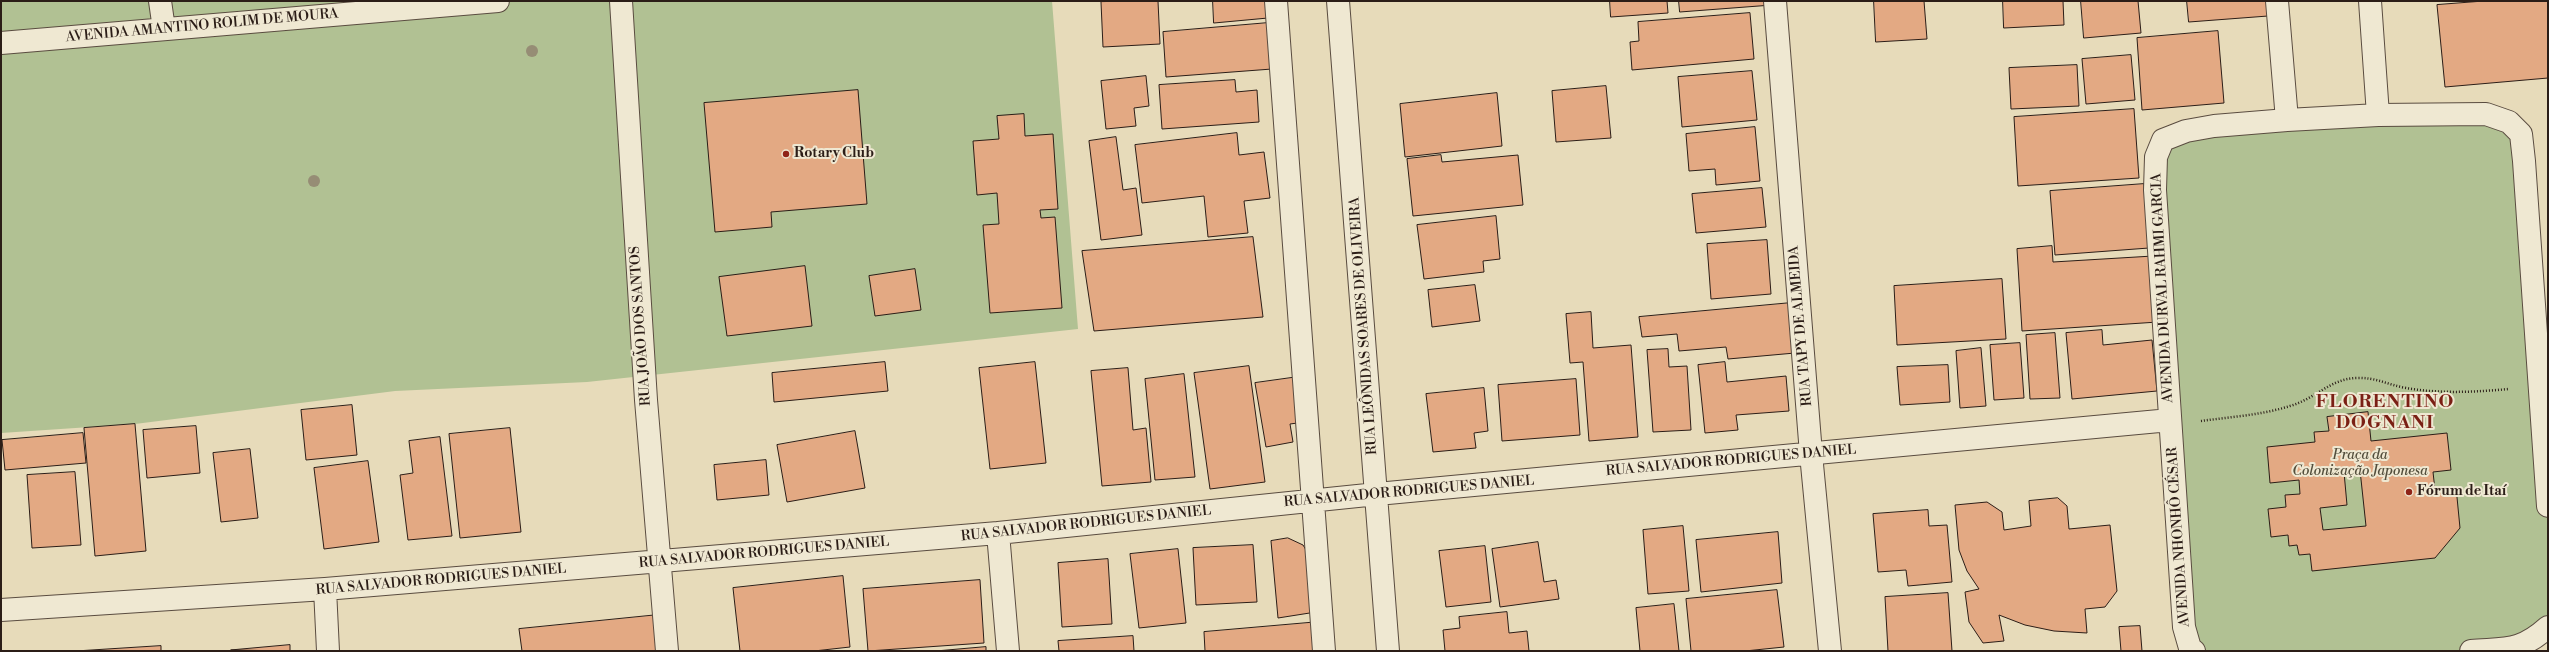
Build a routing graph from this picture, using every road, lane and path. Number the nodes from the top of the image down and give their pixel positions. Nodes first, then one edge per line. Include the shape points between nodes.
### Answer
1 (160, 1) edge
2 (498, 1) edge
3 (621, 1) edge
4 (1276, 1) edge
5 (1338, 1) edge
6 (1775, 1) edge
7 (2277, 1) edge
8 (2370, 1) edge
9 (164, 28) junction
10 (1, 43) edge
11 (2378, 115) junction
12 (2287, 120) junction
13 (2543, 395) edge
14 (2170, 420) junction
15 (1811, 454) junction
16 (1377, 494) junction
17 (1313, 500) junction
18 (2548, 506) edge
19 (998, 534) junction
20 (661, 562) junction
21 (325, 589) junction
22 (1, 610) edge
23 (2548, 627) edge
24 (328, 651) edge
25 (667, 651) edge
26 (1008, 651) edge
27 (1324, 651) edge
28 (1388, 651) edge
29 (1830, 651) edge
30 (2194, 651) edge
31 (2471, 651) edge

1 - 9 street
2 - 9 street, AVENIDA AMANTINO ROLIM DE MOURA
3 - 20 street, RUA JOÃO DOS SANTOS via 646,400
4 - 17 street
5 - 16 street, RUA LEÔNIDAS SOARES DE OLIVEIRA
6 - 15 street, RUA TAPY DE ALMEIDA
7 - 12 street
8 - 11 street
9 - 10 street, AVENIDA AMANTINO ROLIM DE MOURA
11 - 12 street, AVENIDA DURVAL RAHMI GARCIA
11 - 13 street, AVENIDA DURVAL RAHMI GARCIA via 2486,114 2509,122 2521,134
12 - 14 street, AVENIDA DURVAL RAHMI GARCIA via 2186,130 2163,140 2156,157 2155,190
13 - 14 path via 2406,388 2378,378 2355,378 2333,382 2306,400 2290,406 2195,422
13 - 18 street
14 - 15 street, RUA SALVADOR RODRIGUES DANIEL
14 - 30 street, AVENIDA NHONHÔ CÉSAR via 2184,627 2190,648
15 - 16 street, RUA SALVADOR RODRIGUES DANIEL
15 - 29 street, RUA TAPY DE ALMEIDA
16 - 17 street, RUA SALVADOR RODRIGUES DANIEL
16 - 28 street, RUA LEÔNIDAS SOARES DE OLIVEIRA
17 - 19 street, RUA SALVADOR RODRIGUES DANIEL
17 - 27 street
19 - 20 street, RUA SALVADOR RODRIGUES DANIEL
19 - 26 street
20 - 21 street, RUA SALVADOR RODRIGUES DANIEL
20 - 25 street, RUA JOÃO DOS SANTOS
21 - 22 street, RUA SALVADOR RODRIGUES DANIEL
21 - 24 street
23 - 31 street via 2535,639 2519,647

